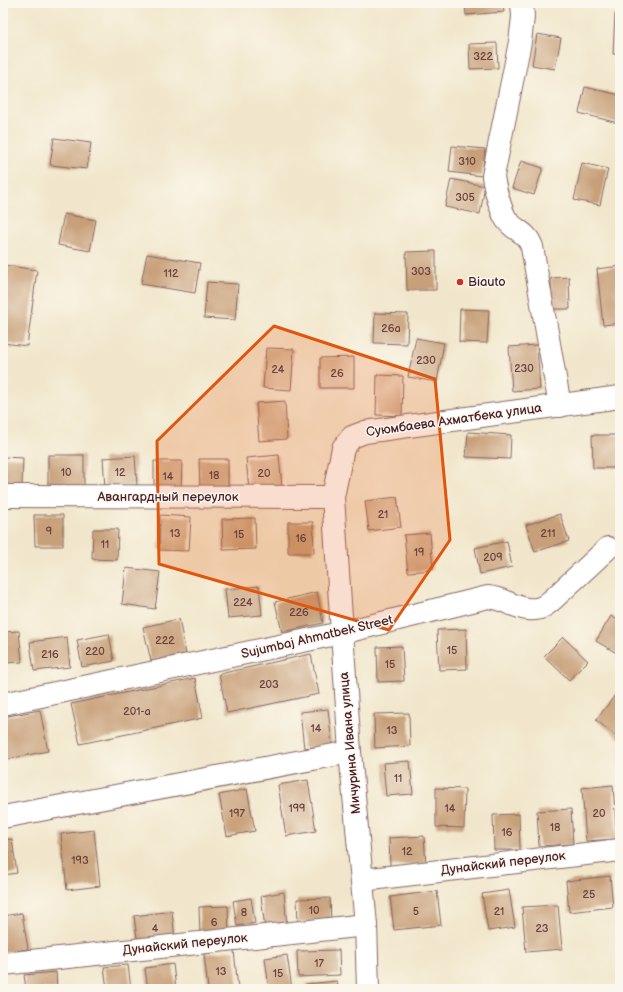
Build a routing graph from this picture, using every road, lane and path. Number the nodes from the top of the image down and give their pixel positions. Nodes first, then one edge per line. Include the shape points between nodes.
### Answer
1 (522, 3) edge
2 (620, 397) edge
3 (560, 406) junction
4 (3, 496) edge
5 (333, 497) junction
6 (608, 548) dead end
7 (341, 633) junction
8 (3, 704) edge
9 (350, 752) junction
10 (3, 817) edge
11 (620, 850) edge
12 (362, 880) junction
13 (366, 925) junction
14 (3, 964) edge
15 (368, 989) edge

1 - 3 street via 520,42 493,176 506,219 529,239 532,247
2 - 3 street, Суюмбаева Ахматбека улица
3 - 5 street, Суюмбаева Ахматбека улица via 365,432 352,437 343,448
4 - 5 street, Авангардный переулок
5 - 7 street, Мичурина Ивана улица
6 - 7 street, Sujumbaj Ahmatbek Street via 551,601 540,608 527,610 495,597 488,597
7 - 8 street, Sujumbaj Ahmatbek Street
7 - 9 street, Мичурина Ивана улица
9 - 10 street
9 - 12 street, Мичурина Ивана улица
11 - 12 street, Дунайский переулок
12 - 13 street, Мичурина Ивана улица
13 - 14 street, Дунайский переулок
13 - 15 street, Мичурина Ивана улица

